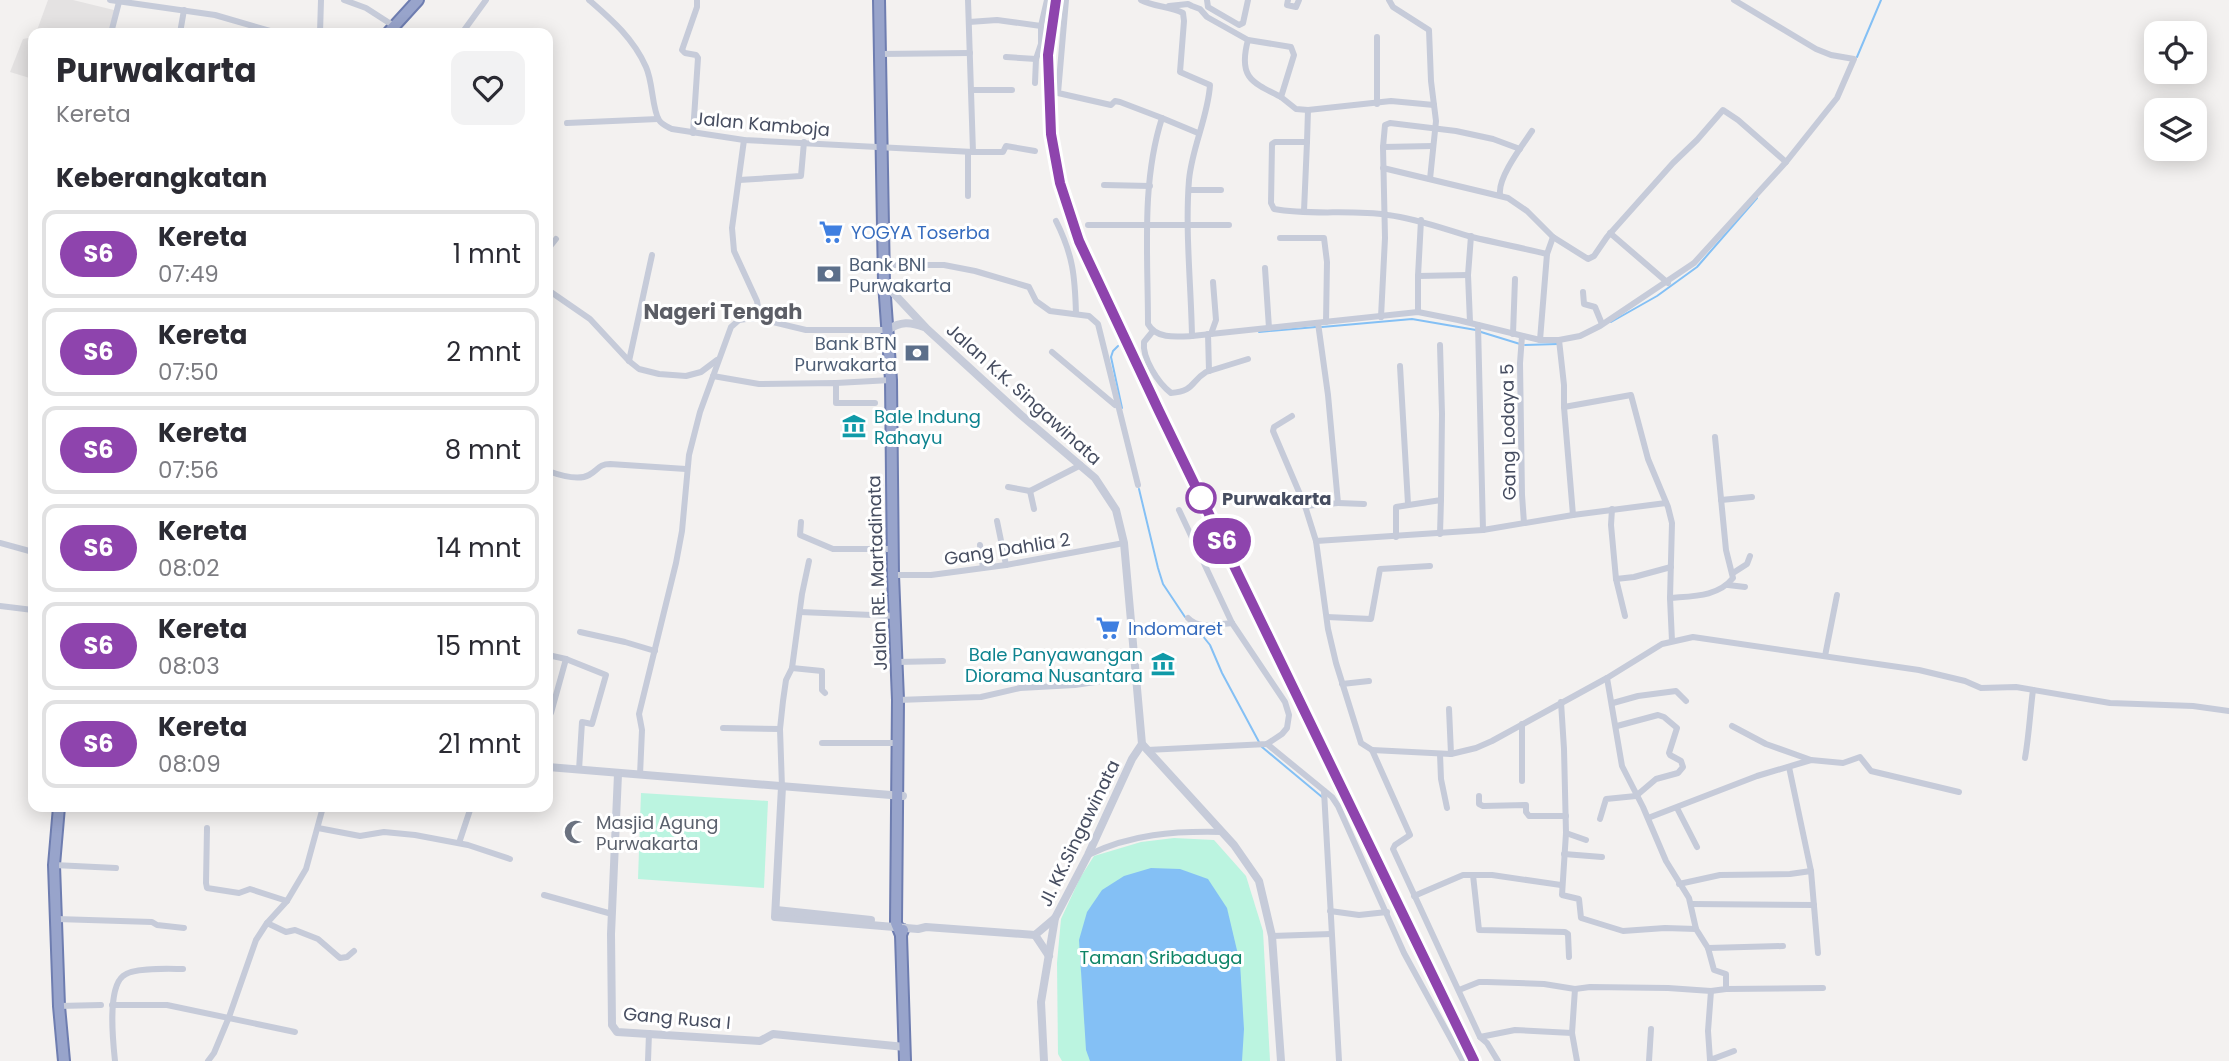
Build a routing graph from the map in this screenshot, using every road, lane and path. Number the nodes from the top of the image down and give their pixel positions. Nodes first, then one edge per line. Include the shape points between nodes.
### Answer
1 (110, 0) edge
2 (321, 0) edge
3 (344, 0) edge
4 (418, 0) edge
5 (486, 0) edge
6 (589, 0) edge
7 (697, 0) edge
8 (879, 0) edge
9 (968, 0) edge
10 (1047, 0) edge
11 (1066, 0) edge
12 (1141, 0) edge
13 (1207, 0) edge
14 (1248, 0) edge
15 (1288, 0) edge
16 (1299, 0) edge
17 (1389, 0) edge
18 (1734, 0) edge
19 (119, 2) junction
20 (1167, 6) junction
21 (184, 10) junction
22 (970, 22) junction
23 (1041, 26) junction
24 (112, 28) edge
25 (181, 28) edge
26 (260, 28) edge
27 (320, 28) edge
28 (389, 28) edge
29 (393, 28) edge
30 (466, 28) edge
31 (1377, 37) dead end
32 (1248, 40) junction
33 (970, 53) junction
34 (880, 54) junction
35 (1006, 57) dead end
36 (1036, 59) junction
37 (1035, 83) dead end
38 (972, 90) junction
39 (1012, 90) dead end
40 (1281, 97) junction
41 (1377, 104) junction
42 (1434, 105) junction
43 (1308, 110) junction
44 (658, 118) junction
45 (1162, 118) junction
46 (567, 122) dead end
47 (1435, 129) junction
48 (1532, 131) dead end
49 (693, 132) junction
50 (1198, 134) junction
51 (744, 140) junction
52 (804, 142) junction
53 (1307, 142) junction
54 (1433, 146) junction
55 (1383, 147) junction
56 (882, 149) junction
57 (1520, 149) junction
58 (1035, 151) dead end
59 (970, 152) junction
60 (1786, 162) junction
61 (1383, 168) junction
62 (1430, 179) junction
63 (738, 180) junction
64 (1104, 185) dead end
65 (1150, 186) junction
66 (1189, 190) junction
67 (1222, 190) dead end
68 (1500, 194) junction
69 (968, 196) dead end
70 (1304, 211) junction
71 (1384, 214) junction
72 (1056, 220) dead end
73 (1421, 220) junction
74 (1088, 225) dead end
75 (1229, 225) dead end
76 (1147, 226) junction
77 (1188, 226) junction
78 (1611, 233) junction
79 (1471, 236) junction
80 (1553, 237) junction
81 (1280, 238) dead end
82 (556, 239) dead end
83 (553, 243) edge
84 (1547, 254) junction
85 (652, 255) dead end
86 (884, 265) junction
87 (1265, 268) dead end
88 (1468, 275) junction
89 (1418, 276) junction
90 (1515, 279) dead end
91 (1213, 282) dead end
92 (884, 283) junction
93 (1668, 283) junction
94 (1583, 292) dead end
95 (553, 293) edge
96 (1418, 312) junction
97 (1076, 314) junction
98 (1381, 317) junction
99 (760, 319) junction
100 (1321, 323) junction
101 (1469, 323) junction
102 (1602, 324) junction
103 (927, 328) junction
104 (1269, 328) junction
105 (1478, 329) junction
106 (888, 330) junction
107 (1153, 331) junction
108 (1513, 334) junction
109 (1209, 335) junction
110 (1192, 336) junction
111 (1540, 340) junction
112 (1522, 341) junction
113 (1560, 342) junction
114 (1440, 345) dead end
115 (1052, 352) dead end
116 (719, 359) junction
117 (1248, 359) dead end
118 (629, 361) junction
119 (1401, 366) dead end
120 (1209, 371) junction
121 (713, 376) junction
122 (891, 380) junction
123 (836, 383) junction
124 (875, 403) dead end
125 (1117, 407) junction
126 (1564, 407) junction
127 (1292, 416) dead end
128 (1715, 437) dead end
129 (1081, 465) junction
130 (686, 470) junction
131 (553, 473) edge
132 (1138, 485) dead end
133 (1008, 487) dead end
134 (1030, 491) junction
135 (1752, 497) dead end
136 (1441, 500) junction
137 (1721, 500) junction
138 (1338, 503) junction
139 (1666, 503) junction
140 (1364, 504) dead end
141 (1408, 504) junction
142 (1305, 506) junction
143 (1034, 509) dead end
144 (1612, 509) junction
145 (1179, 510) dead end
146 (1573, 514) junction
147 (997, 521) dead end
148 (801, 522) dead end
149 (1524, 523) junction
150 (1483, 530) junction
151 (1440, 534) junction
152 (1396, 537) junction
153 (1316, 541) junction
154 (0, 543) edge
155 (1124, 543) junction
156 (980, 545) dead end
157 (893, 549) junction
158 (28, 551) edge
159 (1750, 556) dead end
160 (809, 561) dead end
161 (1006, 565) junction
162 (1430, 566) dead end
163 (1671, 567) junction
164 (983, 568) junction
165 (1733, 573) junction
166 (893, 575) junction
167 (1616, 579) junction
168 (1728, 585) junction
169 (1745, 587) dead end
170 (1837, 596) dead end
171 (1670, 598) junction
172 (0, 606) edge
173 (28, 609) edge
174 (800, 612) junction
175 (897, 616) junction
176 (1625, 616) dead end
177 (1327, 617) junction
178 (1188, 618) dead end
179 (1232, 623) junction
180 (580, 632) dead end
181 (1672, 641) junction
182 (655, 651) junction
183 (553, 655) edge
184 (1825, 656) junction
185 (565, 659) junction
186 (943, 661) dead end
187 (897, 662) junction
188 (792, 668) junction
189 (1135, 676) junction
190 (1607, 678) junction
191 (1369, 681) dead end
192 (1342, 684) junction
193 (2033, 690) junction
194 (825, 693) dead end
195 (898, 700) junction
196 (1686, 701) dead end
197 (1561, 702) junction
198 (1613, 703) junction
199 (553, 705) edge
200 (1449, 709) dead end
201 (2229, 711) edge
202 (1522, 724) junction
203 (1617, 726) junction
204 (1732, 726) dead end
205 (723, 728) dead end
206 (780, 729) junction
207 (822, 743) dead end
208 (898, 743) junction
209 (1262, 744) junction
210 (1145, 747) junction
211 (1371, 750) junction
212 (1440, 754) junction
213 (1451, 754) junction
214 (2025, 758) dead end
215 (1811, 760) junction
216 (553, 767) edge
217 (1789, 767) junction
218 (579, 770) junction
219 (618, 774) junction
220 (640, 775) junction
221 (1522, 781) dead end
222 (782, 787) junction
223 (1324, 791) junction
224 (1959, 792) dead end
225 (900, 796) junction
226 (1479, 796) dead end
227 (1640, 802) junction
228 (1677, 807) junction
229 (1447, 808) dead end
230 (59, 812) edge
231 (322, 812) edge
232 (470, 812) edge
233 (1566, 816) junction
234 (1648, 818) junction
235 (1601, 819) dead end
236 (207, 828) dead end
237 (318, 828) junction
238 (1221, 832) junction
239 (1566, 834) junction
240 (1586, 840) dead end
241 (458, 843) junction
242 (1697, 846) dead end
243 (1564, 854) junction
244 (1088, 855) junction
245 (1602, 857) dead end
246 (510, 859) dead end
247 (54, 865) junction
248 (116, 868) dead end
249 (1811, 871) junction
250 (1473, 875) junction
251 (1679, 884) junction
252 (1562, 885) junction
253 (544, 895) dead end
254 (1414, 896) junction
255 (287, 901) junction
256 (1691, 904) junction
257 (1814, 905) junction
258 (1330, 911) junction
259 (1387, 912) junction
260 (611, 914) junction
261 (1055, 918) junction
262 (57, 919) junction
263 (267, 923) junction
264 (900, 927) junction
265 (184, 928) dead end
266 (1696, 929) junction
267 (1331, 934) junction
268 (1035, 935) junction
269 (1272, 936) junction
270 (1783, 946) dead end
271 (1708, 948) junction
272 (354, 951) dead end
273 (1818, 953) dead end
274 (1049, 956) junction
275 (1569, 957) dead end
276 (183, 969) dead end
277 (1823, 988) dead end
278 (1578, 989) junction
279 (1726, 989) junction
280 (1460, 990) junction
281 (1711, 991) junction
282 (101, 1005) dead end
283 (112, 1005) junction
284 (59, 1006) junction
285 (229, 1017) junction
286 (1651, 1029) dead end
287 (295, 1032) dead end
288 (649, 1033) junction
289 (1569, 1033) junction
290 (1480, 1037) junction
291 (905, 1047) junction
292 (1734, 1051) dead end
293 (1046, 1058) edge
294 (64, 1061) edge
295 (116, 1061) edge
296 (208, 1061) edge
297 (648, 1061) edge
298 (905, 1061) edge
299 (1281, 1061) edge
300 (1339, 1061) edge
301 (1463, 1061) edge
302 (1498, 1061) edge
303 (1577, 1061) edge
304 (1648, 1061) edge
305 (1709, 1061) edge

1 - 19 street
2 - 27 street
3 - 28 street via 366,8
4 - 29 highway
5 - 30 street
6 - 44 street via 621,27 641,57
7 - 49 street via 682,50 698,58
8 - 34 highway, Jalan RE. Martadinata
9 - 22 street
10 - 23 street
11 - 45 street via 1058,93 1111,105 1121,102
12 - 20 street
13 - 14 street via 1208,7 1241,25
15 - 16 street via 1287,5 1296,7
17 - 42 street via 1429,30
18 - 60 street via 1816,49 1854,59 1837,98
19 - 21 street
19 - 24 street
20 - 32 street via 1196,7
20 - 50 street via 1184,16 1180,74 1210,85
21 - 25 street
21 - 26 street
22 - 23 street via 997,20
22 - 33 street
23 - 36 street
31 - 41 street
32 - 40 street via 1244,55 1248,79
32 - 40 street via 1292,49
33 - 34 street
33 - 38 street
34 - 56 highway, Jalan RE. Martadinata
35 - 36 street
36 - 37 street
38 - 39 street
38 - 59 street
40 - 43 street via 1296,109
41 - 42 street
41 - 43 street
42 - 47 street
43 - 53 street
44 - 46 street
44 - 49 street, Jalan Kamboja via 666,126
45 - 50 street
45 - 65 street
47 - 54 street
47 - 55 street via 1388,123
47 - 57 street via 1493,139
48 - 57 street
49 - 51 street, Jalan Kamboja
50 - 66 street
51 - 52 street, Jalan Kamboja
51 - 63 street
52 - 56 street, Jalan Kamboja
52 - 63 street via 801,176
53 - 70 street
53 - 70 street via 1272,144 1272,208
54 - 55 street
54 - 62 street
55 - 61 street
56 - 59 street, Jalan Kamboja
56 - 86 highway, Jalan RE. Martadinata
57 - 68 street via 1500,185
58 - 59 street, Jalan Kamboja via 1006,146 1003,152
59 - 69 street
60 - 78 street via 1723,110
60 - 93 street via 1694,263
61 - 62 street
61 - 71 street
62 - 68 street
63 - 99 street via 732,242
64 - 65 street
65 - 76 street
66 - 67 street
66 - 77 street
68 - 80 street via 1527,211
70 - 71 street
71 - 73 street
71 - 98 street
72 - 97 street via 1071,255
73 - 79 street
73 - 89 street
74 - 76 street
75 - 77 street
76 - 77 street
76 - 107 street via 1148,324
77 - 110 street
78 - 80 street via 1588,259
78 - 93 street
79 - 84 street
79 - 88 street
80 - 84 street
81 - 100 street via 1324,238 1327,262
82 - 83 street
84 - 111 street
85 - 118 street
86 - 92 highway, Jalan RE. Martadinata
86 - 97 street via 944,265 975,271 1029,287 1036,301 1050,311
87 - 104 street
88 - 89 street
88 - 101 street
89 - 96 street
90 - 108 street
91 - 109 street via 1216,320
92 - 103 street, Jalan K.K. Singawinata
92 - 106 highway, Jalan RE. Martadinata
93 - 102 street
94 - 102 street via 1584,304 1595,307
95 - 118 street via 590,319
96 - 98 street
96 - 101 street
97 - 125 street via 1089,316 1099,327
98 - 100 street
99 - 106 street via 806,330
99 - 116 street via 734,324
100 - 104 street
100 - 138 street
101 - 105 street
102 - 113 street
103 - 106 street, Jalan K.K. Singawinata via 903,323
103 - 129 street, Jalan K.K. Singawinata
104 - 109 street
105 - 108 street
105 - 150 street
106 - 122 highway, Jalan RE. Martadinata
107 - 110 street via 1167,337
107 - 120 street via 1143,346 1145,356 1166,390 1189,389
108 - 112 street
109 - 110 street
109 - 120 street
111 - 112 street
111 - 113 street
112 - 149 street, Gang Lodaya 5
113 - 126 street
114 - 136 street
115 - 125 street
116 - 118 street via 686,376 639,369
116 - 121 street
117 - 120 street
119 - 141 street
121 - 123 street via 759,384
121 - 130 street
122 - 123 street
122 - 157 highway, Jalan RE. Martadinata
123 - 124 street via 836,403
125 - 132 street
126 - 139 street via 1631,395 1648,459
126 - 146 street
127 - 142 street via 1273,431
128 - 137 street
129 - 134 street
129 - 155 street, Jalan K.K. Singawinata via 1111,500
130 - 131 street via 610,464 584,476
130 - 182 street via 678,552
133 - 134 street
134 - 143 street
135 - 137 street
136 - 141 street
136 - 151 street
137 - 165 street
138 - 140 street
138 - 142 street
139 - 144 street
139 - 163 street via 1672,528
141 - 152 street via 1396,507
142 - 153 street
144 - 146 street
144 - 167 street
145 - 179 street
146 - 149 street
147 - 161 street
148 - 157 street via 800,535 828,548
149 - 150 street
150 - 151 street
151 - 152 street
152 - 153 street
153 - 177 street
154 - 158 street
155 - 161 street, Gang Dahlia 2
155 - 189 street, Jalan K.K. Singawinata
156 - 164 street
157 - 166 highway, Jalan RE. Martadinata
159 - 165 street via 1747,564
160 - 174 street
161 - 164 street, Gang Dahlia 2
162 - 177 street via 1381,568 1371,619
163 - 167 street
163 - 171 street
164 - 166 street, Gang Dahlia 2
165 - 168 street
166 - 175 highway, Jalan RE. Martadinata
167 - 176 street
168 - 169 street
168 - 171 street via 1708,594
170 - 184 street
171 - 181 street
172 - 173 street
174 - 175 street
174 - 188 street
175 - 187 highway, Jalan RE. Martadinata
177 - 192 street
178 - 179 street via 1201,626
179 - 209 street via 1289,715 1282,734
180 - 182 street
181 - 184 street via 1693,637
181 - 190 street
182 - 220 street via 639,713
183 - 185 street
184 - 193 street via 1936,673 1981,688
185 - 199 street
185 - 218 street via 606,675 592,724 582,722
186 - 187 street
187 - 195 highway, Jalan RE. Martadinata
188 - 194 street via 821,671
188 - 206 street via 786,680
189 - 195 street via 1020,688 981,697
189 - 210 street, Jalan K.K. Singawinata
190 - 197 street
190 - 198 street
191 - 192 street
192 - 211 street via 1361,743
193 - 201 street via 2110,703
193 - 214 street
195 - 208 highway, Jalan RE. Martadinata
196 - 198 street via 1676,691
197 - 202 street
197 - 233 street
198 - 203 street
200 - 213 street
202 - 213 street via 1492,741
202 - 221 street
203 - 227 street via 1622,766
203 - 227 street via 1658,715 1677,728 1669,752 1681,761 1682,769 1656,779
204 - 215 street
205 - 206 street
206 - 222 street
207 - 208 street
208 - 225 highway, Jalan RE. Martadinata
209 - 210 street
209 - 223 street
210 - 238 street
210 - 244 street, Jl. KK.Singawinata via 1132,759
211 - 212 street
211 - 254 street via 1410,835 1393,849
212 - 213 street
212 - 229 street
215 - 217 street
215 - 224 street via 1843,762 1860,757 1871,771
216 - 218 street
217 - 228 street
217 - 249 street
218 - 219 street
219 - 220 street
219 - 260 street, Gang Rusa I
220 - 222 street
222 - 225 street
222 - 264 street via 776,914
223 - 258 street
223 - 259 street via 1338,806
225 - 264 highway, Jalan RE. Martadinata
226 - 233 street via 1483,806 1519,804 1526,805 1529,816
227 - 234 street
227 - 235 street via 1606,799
228 - 234 street
228 - 242 street
230 - 247 highway
231 - 237 street
232 - 241 street
233 - 239 street
234 - 251 street
236 - 255 street via 207,888 239,893 250,889
237 - 241 street
237 - 255 street via 306,869
238 - 244 street via 1139,836
238 - 269 street via 1259,881
239 - 240 street
239 - 243 street
241 - 246 street
243 - 245 street
243 - 252 street
244 - 261 street, Jl. KK.Singawinata
247 - 248 street
247 - 262 highway
249 - 251 street via 1720,875
249 - 257 street
250 - 252 street
250 - 254 street
250 - 275 street via 1479,930 1565,932
251 - 256 street
252 - 266 street via 1562,894 1579,898 1581,918 1606,928
253 - 260 street
254 - 280 street
255 - 263 street
256 - 257 street
256 - 266 street
257 - 273 street
258 - 259 street
258 - 267 street
259 - 301 street
260 - 288 street, Gang Rusa I via 611,1025 617,1032
261 - 268 street
261 - 274 street, Jl. KK.Singawinata
262 - 265 street via 152,922
262 - 284 highway
263 - 272 street via 318,939 340,958
263 - 285 street via 256,940
264 - 268 street
264 - 291 highway, Jalan RE. Martadinata
266 - 271 street
267 - 269 street
267 - 300 street
268 - 274 street
269 - 299 street
270 - 271 street
271 - 279 street via 1714,971 1726,974
274 - 293 street, Jl. KK.Singawinata via 1041,1002
276 - 283 street via 124,975
277 - 279 street
278 - 280 street via 1479,982
278 - 281 street
278 - 289 street
279 - 281 street
280 - 290 street
281 - 305 street
282 - 284 street
283 - 285 street via 167,1005
283 - 295 street
284 - 294 highway
285 - 287 street
285 - 296 street
286 - 304 street
288 - 291 street, Gang Rusa I via 760,1041 773,1034
288 - 297 street
289 - 290 street via 1516,1030
289 - 303 street
290 - 302 street
291 - 298 highway, Jalan RE. Martadinata
292 - 305 street

